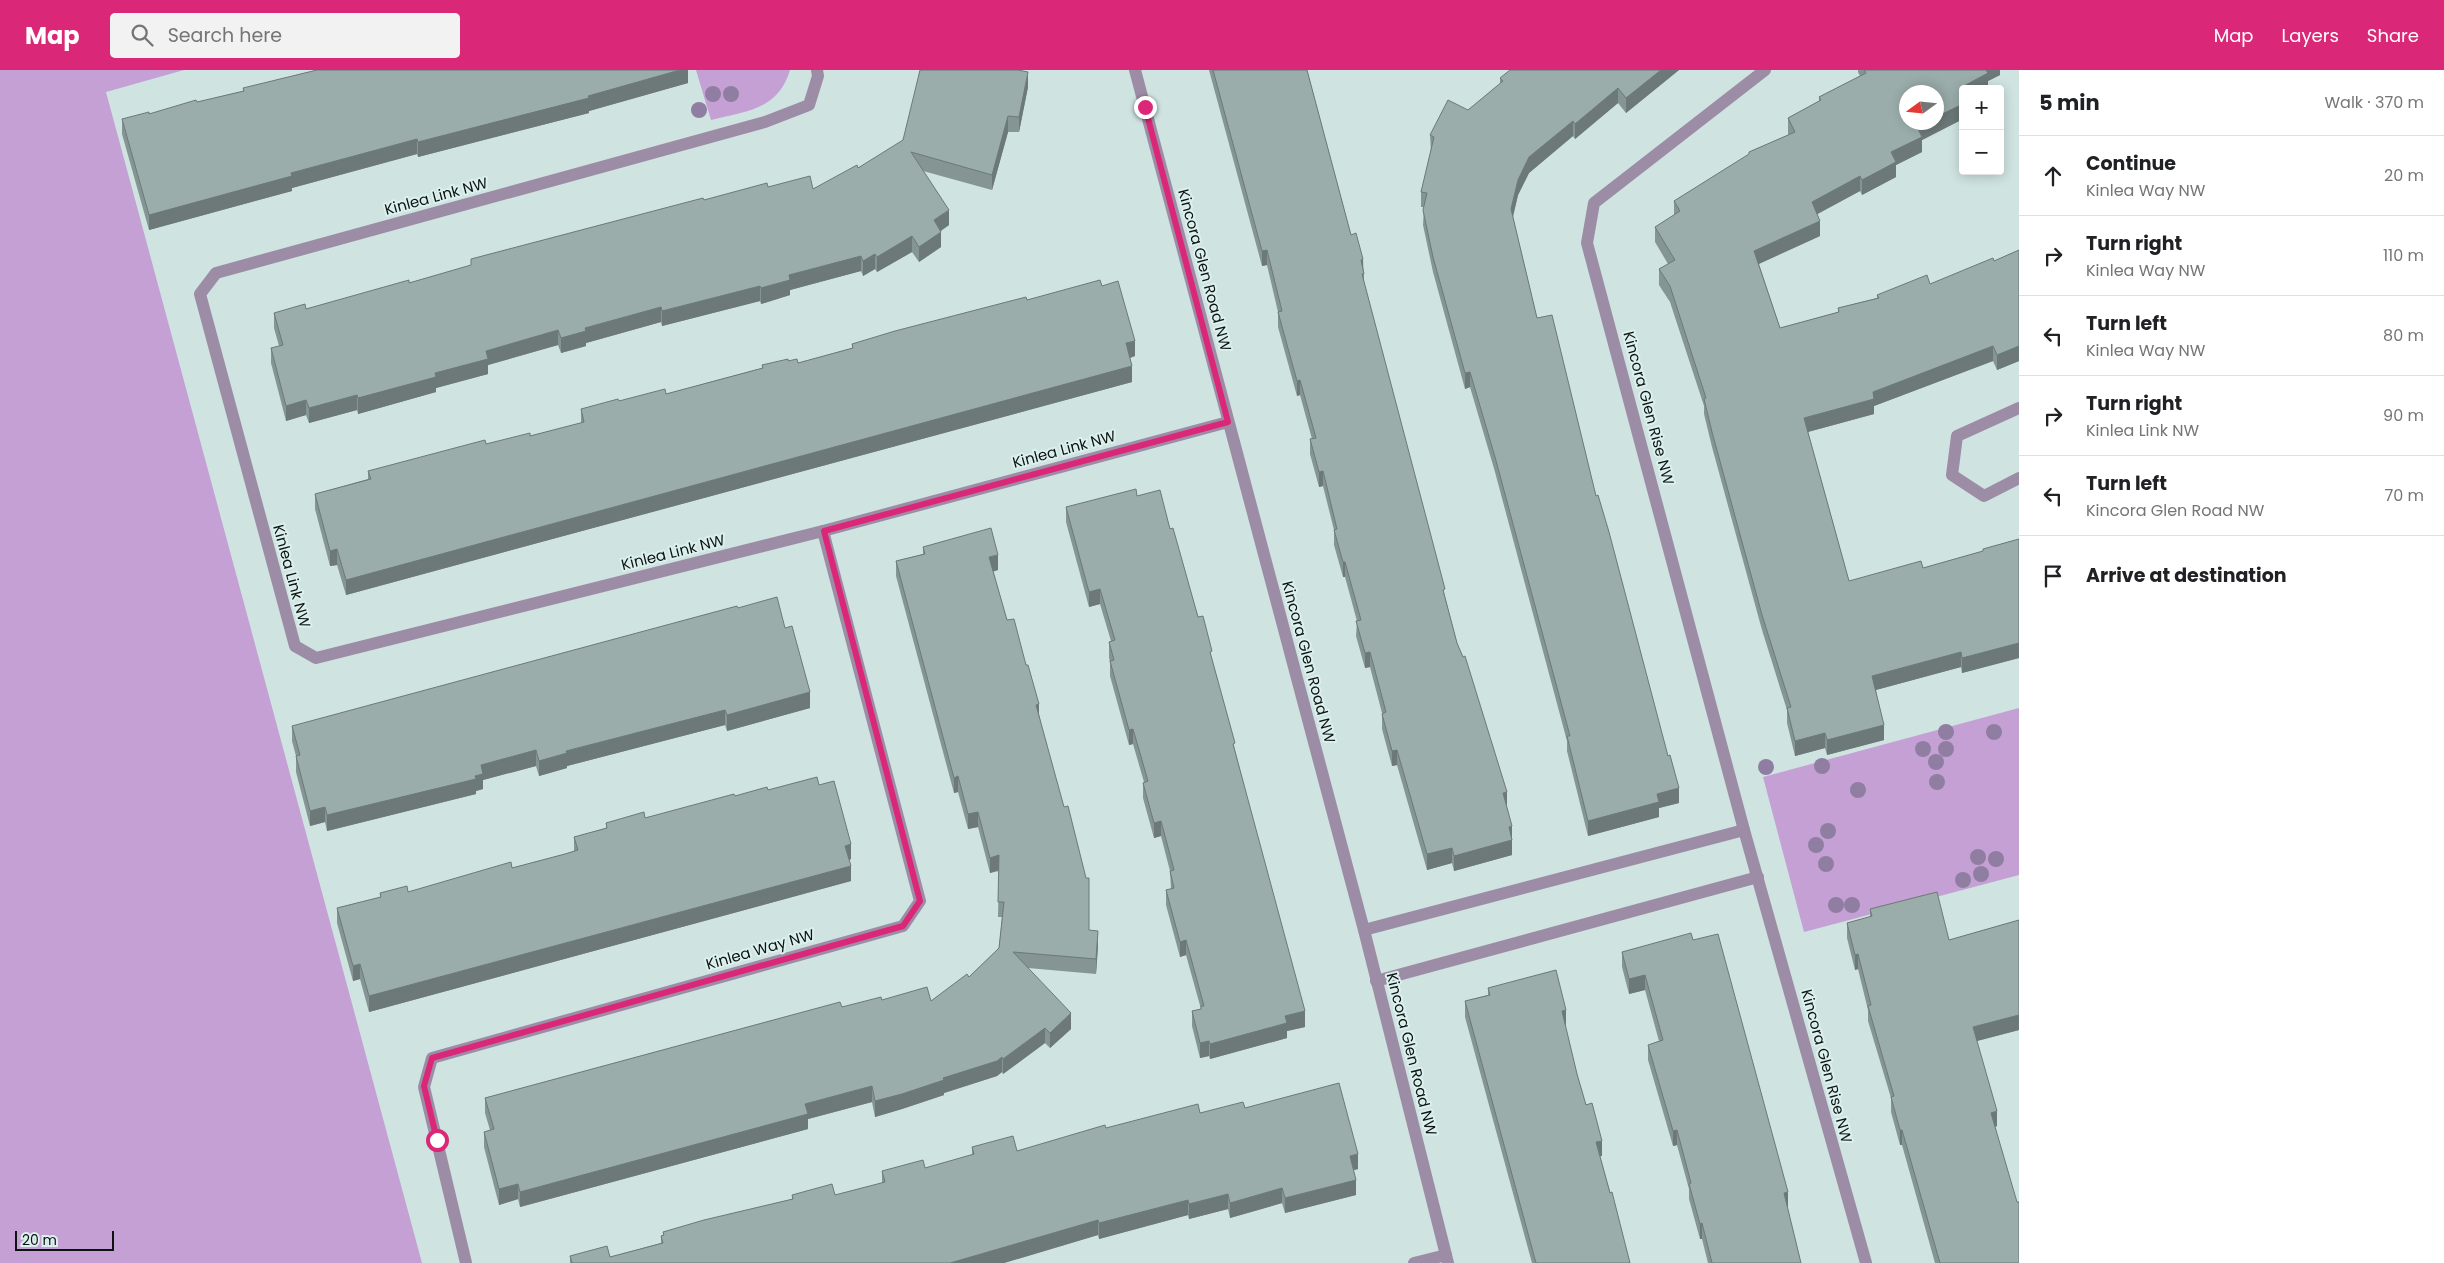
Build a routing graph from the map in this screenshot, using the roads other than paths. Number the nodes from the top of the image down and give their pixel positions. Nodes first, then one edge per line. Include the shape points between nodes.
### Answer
1 (817, 70) edge
2 (1135, 70) edge
3 (1765, 70) edge
4 (2019, 408) edge
5 (1228, 422) junction
6 (2019, 478) edge
7 (824, 531) junction
8 (1744, 830) junction
9 (1758, 877) junction
10 (1364, 930) junction
11 (1376, 981) junction
12 (1447, 1259) edge
13 (466, 1263) edge
14 (1414, 1263) edge
15 (1866, 1263) edge

1 - 7 street, Kinlea Link NW via 809,105 766,122 216,273 200,294 295,646 316,658
2 - 5 street, Kincora Glen Road NW
3 - 8 street, Kincora Glen Rise NW via 1594,202 1587,243
4 - 6 street via 1957,436 1952,475 1984,496
5 - 7 street, Kinlea Link NW
5 - 10 street, Kincora Glen Road NW
7 - 13 street, Kinlea Way NW via 920,901 903,926 432,1058 424,1086
8 - 9 street, Kincora Glen Rise NW
8 - 10 street
9 - 11 street
9 - 15 street, Kincora Glen Rise NW
10 - 11 street, Kincora Glen Road NW
11 - 12 street, Kincora Glen Road NW
12 - 14 street

